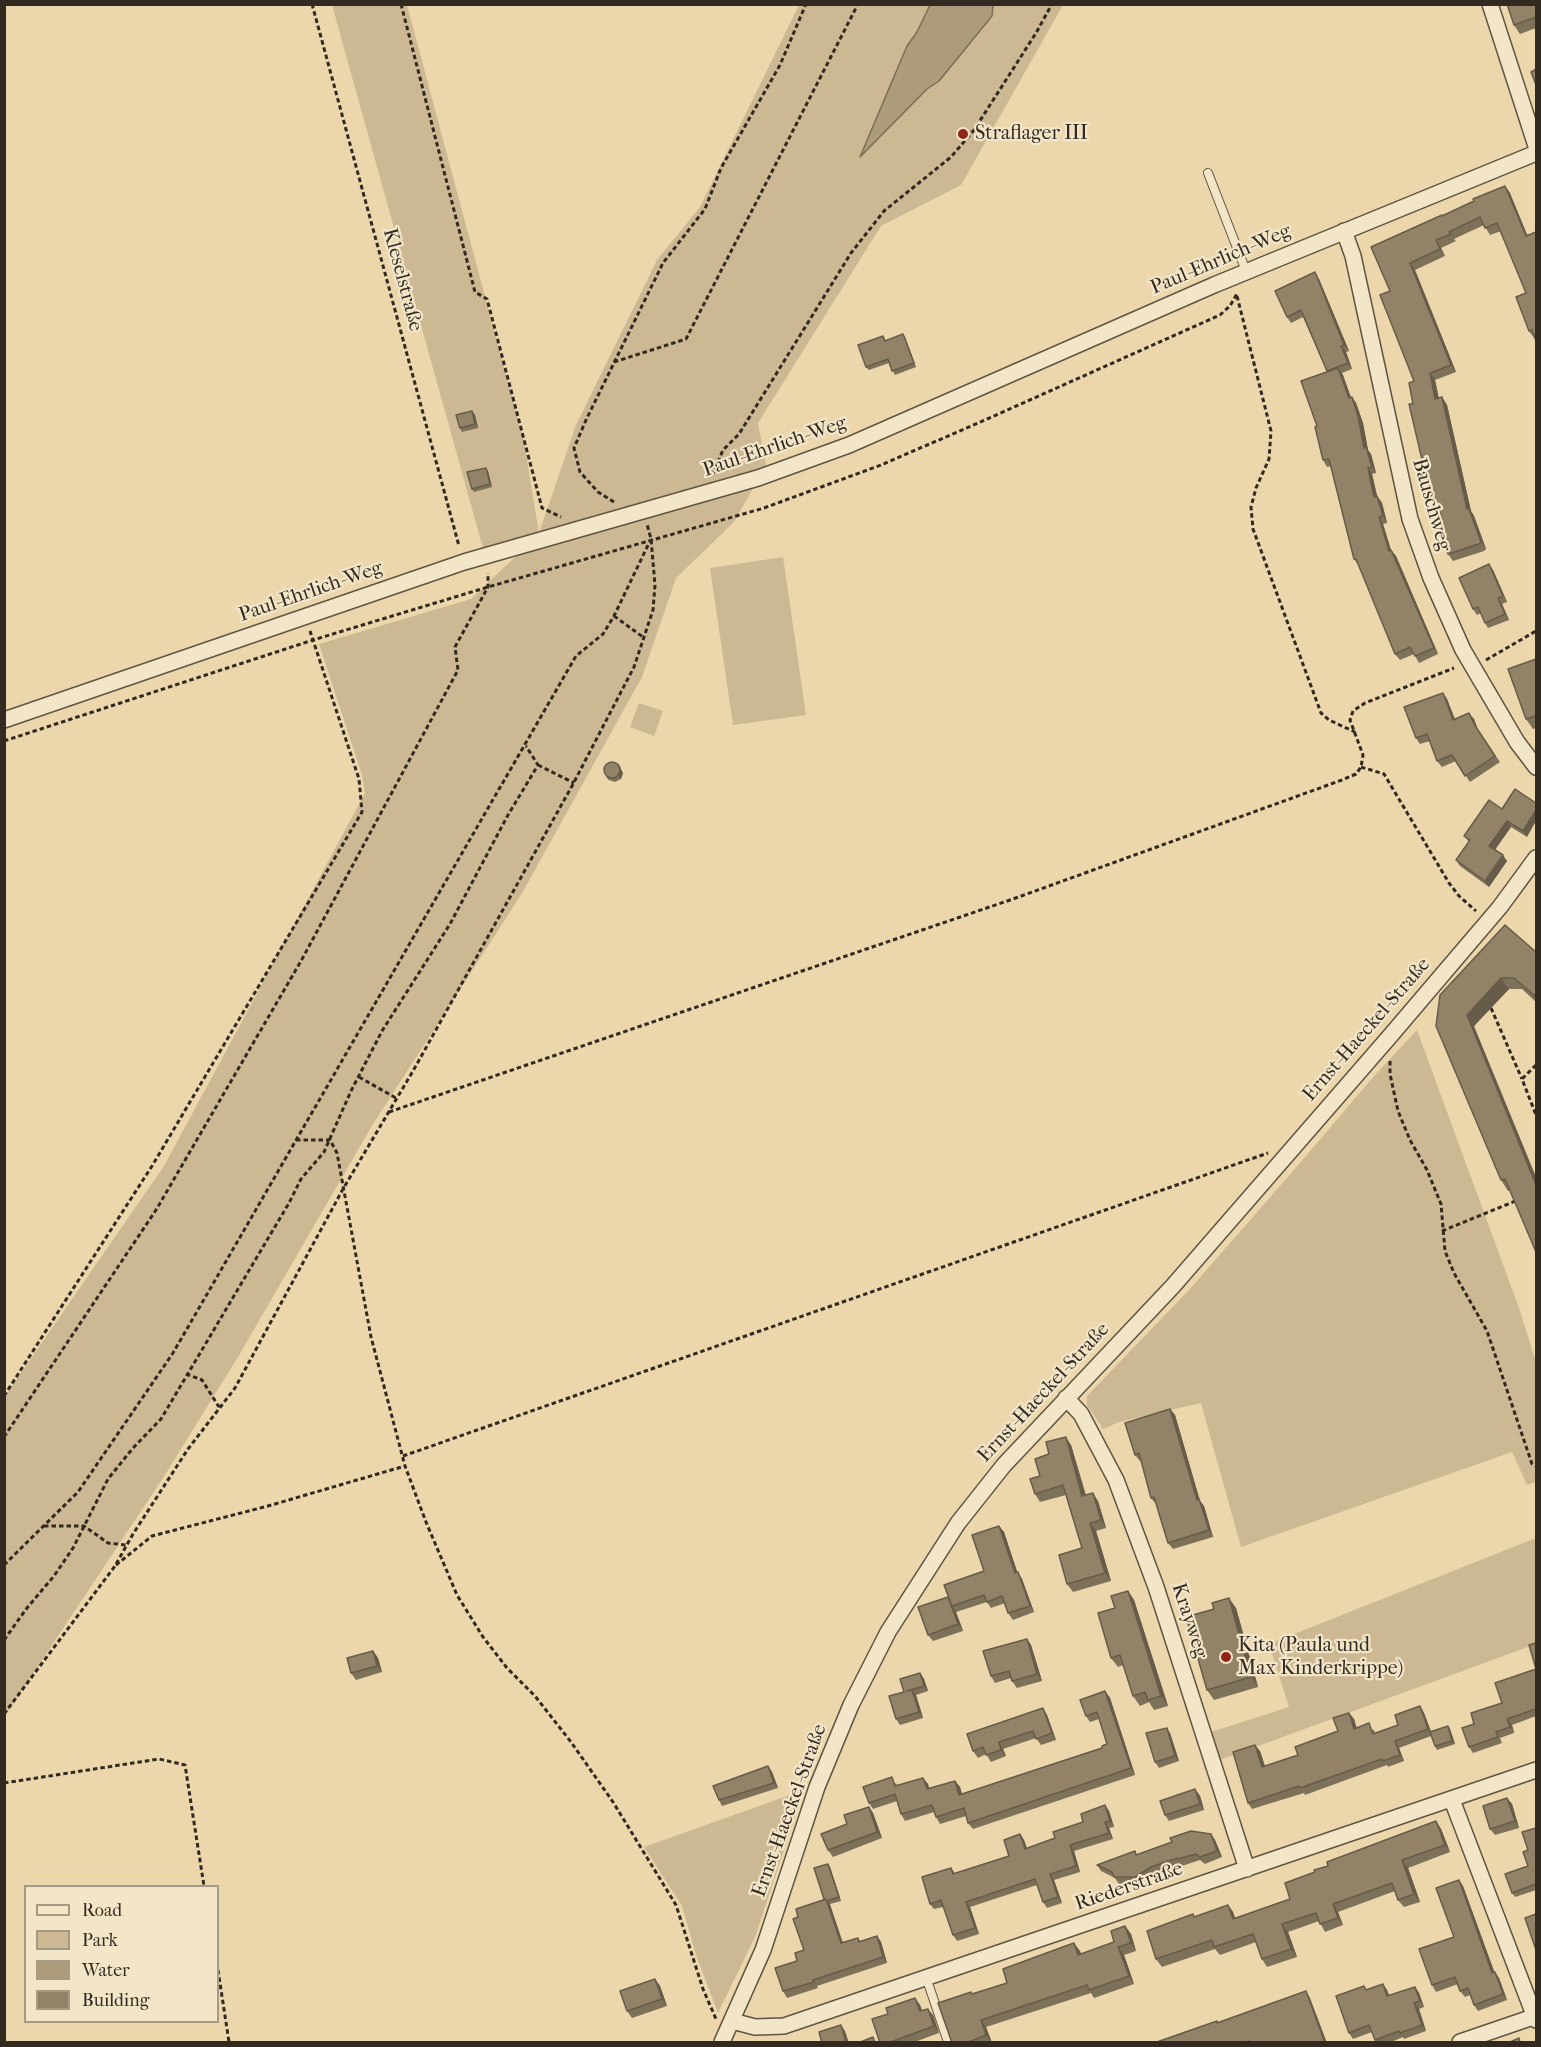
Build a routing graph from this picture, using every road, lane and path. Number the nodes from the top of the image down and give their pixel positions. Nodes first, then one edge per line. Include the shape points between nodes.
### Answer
1 (312, 4) edge
2 (401, 4) edge
3 (806, 4) edge
4 (858, 4) edge
5 (1052, 4) edge
6 (1490, 4) edge
7 (1536, 146) edge
8 (1536, 153) edge
9 (1208, 173) dead end
10 (1344, 231) junction
11 (1246, 271) junction
12 (1231, 278) junction
13 (1237, 296) junction
14 (614, 362) junction
15 (711, 492) junction
16 (639, 512) junction
17 (564, 519) dead end
18 (651, 539) junction
19 (488, 556) junction
20 (464, 562) junction
21 (488, 587) junction
22 (305, 615) junction
23 (614, 616) junction
24 (1536, 631) edge
25 (644, 637) junction
26 (313, 640) junction
27 (1472, 664) junction
28 (4, 720) edge
29 (1354, 732) junction
30 (4, 741) edge
31 (526, 745) junction
32 (538, 765) junction
33 (1361, 767) junction
34 (1536, 767) edge
35 (574, 783) junction
36 (1536, 858) edge
37 (1476, 911) dead end
38 (1491, 1008) dead end
39 (1391, 1035) junction
40 (1536, 1065) edge
41 (359, 1077) junction
42 (1522, 1079) junction
43 (396, 1098) junction
44 (388, 1112) junction
45 (1536, 1115) edge
46 (296, 1140) junction
47 (330, 1140) junction
48 (1298, 1142) junction
49 (343, 1189) junction
50 (1518, 1200) edge
51 (1442, 1231) junction
52 (186, 1374) junction
53 (4, 1396) edge
54 (1066, 1398) junction
55 (220, 1408) junction
56 (4, 1437) edge
57 (403, 1456) junction
58 (405, 1466) junction
59 (1536, 1466) edge
60 (44, 1526) junction
61 (84, 1526) junction
62 (126, 1545) junction
63 (4, 1565) edge
64 (115, 1566) junction
65 (4, 1640) edge
66 (4, 1714) edge
67 (1536, 1770) edge
68 (4, 1783) edge
69 (1452, 1800) junction
70 (1247, 1869) junction
71 (204, 1885) edge
72 (219, 1977) edge
73 (926, 1977) junction
74 (1536, 2017) edge
75 (732, 2021) junction
76 (229, 2043) edge
77 (722, 2043) edge
78 (948, 2043) edge
79 (1460, 2043) edge

1 - 20 path, Kleselstraße
2 - 17 path via 475,292 487,299 542,508
3 - 14 path via 780,65 721,168 705,210 663,263
4 - 14 path via 686,339
5 - 15 path via 974,130 951,158 884,211 851,252 739,434 723,450 712,474
6 - 7 street
8 - 10 street, Paul-Ehrlich-Weg
9 - 11 lane
10 - 11 street, Paul-Ehrlich-Weg
10 - 27 street, Bauschweg via 1353,256 1410,519 1431,578
11 - 12 street, Paul-Ehrlich-Weg
11 - 13 path
12 - 13 path
12 - 15 street, Paul-Ehrlich-Weg via 849,445
13 - 18 path via 1220,315 881,465 764,508
13 - 29 path via 1271,431 1269,459 1251,507 1253,529 1321,713
14 - 16 path via 574,448 580,472 598,492
15 - 16 street, Paul-Ehrlich-Weg
16 - 18 path
16 - 19 street, Paul-Ehrlich-Weg
18 - 21 path
18 - 23 path
18 - 25 path via 654,594
19 - 20 street, Paul-Ehrlich-Weg
19 - 21 path
20 - 22 street, Paul-Ehrlich-Weg
21 - 26 path
21 - 56 path via 455,647 458,670 302,961 156,1210
22 - 26 path
22 - 28 street, Paul-Ehrlich-Weg
23 - 25 path
23 - 31 path via 603,634 576,656
24 - 27 path
25 - 35 path via 634,667
26 - 30 path
26 - 53 path via 359,779 362,812 152,1166
27 - 29 path via 1365,703 1353,711 1350,720
27 - 34 street, Bauschweg
29 - 33 path via 1363,755
31 - 32 path
31 - 46 path
32 - 35 path
32 - 41 path
33 - 37 path via 1384,774 1449,883
33 - 44 path via 1342,780 1013,899
35 - 43 path
36 - 39 street, Ernst-Haeckel-Straße via 1500,907
38 - 42 path
39 - 48 street, Ernst-Haeckel-Straße
39 - 51 path via 1390,1074 1398,1111 1441,1204
40 - 42 path
41 - 43 path
41 - 47 path
42 - 45 path
43 - 44 path
44 - 49 path
46 - 47 path
46 - 60 path via 173,1353 78,1492
47 - 49 path via 337,1154
47 - 52 path via 301,1179
48 - 54 street, Ernst-Haeckel-Straße via 1173,1286
48 - 57 path
49 - 55 path via 235,1388
49 - 57 path via 372,1337
50 - 51 path
51 - 59 path via 1454,1273 1488,1331 1532,1464
52 - 55 path via 202,1380
52 - 61 path via 161,1419 108,1479
54 - 70 street, Krayweg via 1081,1414 1116,1480 1156,1587
54 - 75 street, Ernst-Haeckel-Straße via 1004,1465 958,1523 888,1632 851,1705 817,1787 763,1950
55 - 62 path via 188,1449
57 - 58 path
58 - 64 path via 152,1536
58 - 75 path via 457,1595 483,1637 535,1696 613,1802 676,1905 716,2019
60 - 61 path
60 - 63 path
61 - 62 path via 108,1543
61 - 65 path via 73,1548
62 - 64 path
64 - 66 path
67 - 69 street, Riederstraße
68 - 71 path via 159,1759 185,1765
69 - 70 street, Riederstraße
69 - 74 street
70 - 73 street, Riederstraße
72 - 76 path
73 - 75 street, Riederstraße via 784,2026 755,2027
73 - 78 lane
74 - 79 street
75 - 77 street, Ernst-Haeckel-Straße

